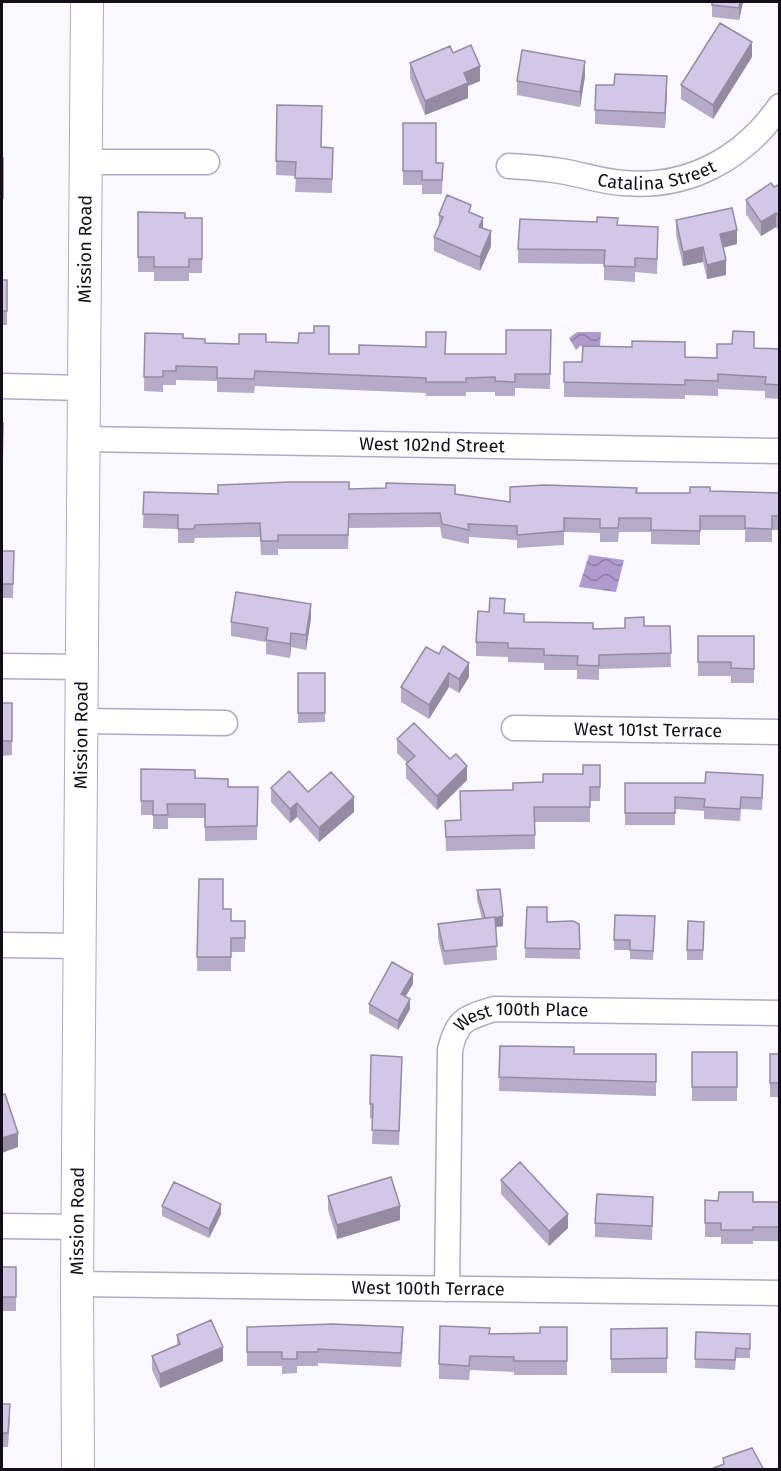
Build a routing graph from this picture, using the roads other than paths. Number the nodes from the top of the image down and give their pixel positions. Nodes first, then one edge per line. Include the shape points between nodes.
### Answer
1 (87, 2) edge
2 (780, 106) edge
3 (86, 162) junction
4 (207, 162) dead end
5 (509, 166) dead end
6 (2, 386) edge
7 (84, 388) junction
8 (84, 439) junction
9 (780, 451) edge
10 (2, 666) edge
11 (83, 667) junction
12 (82, 721) junction
13 (225, 723) dead end
14 (514, 728) dead end
15 (780, 732) edge
16 (2, 945) edge
17 (80, 946) junction
18 (780, 1013) edge
19 (2, 1226) edge
20 (78, 1227) junction
21 (77, 1284) junction
22 (447, 1289) junction
23 (780, 1293) edge
24 (78, 1470) edge

1 - 3 main road, Mission Road
2 - 5 street, Catalina Street via 731,158 704,172 670,182 622,183
3 - 4 street
3 - 7 main road, Mission Road
6 - 7 street
7 - 8 main road, Mission Road
8 - 9 street, West 102nd Street
8 - 11 main road, Mission Road
10 - 11 street
11 - 12 main road, Mission Road
12 - 13 street
12 - 17 main road, Mission Road
14 - 15 street, West 101st Terrace
16 - 17 street
17 - 20 main road, Mission Road
18 - 22 street, West 100th Place via 494,1009 465,1018 454,1032 450,1050
19 - 20 street
20 - 21 main road, Mission Road
21 - 22 street, West 100th Terrace
21 - 24 main road, Mission Road
22 - 23 street, West 100th Terrace

